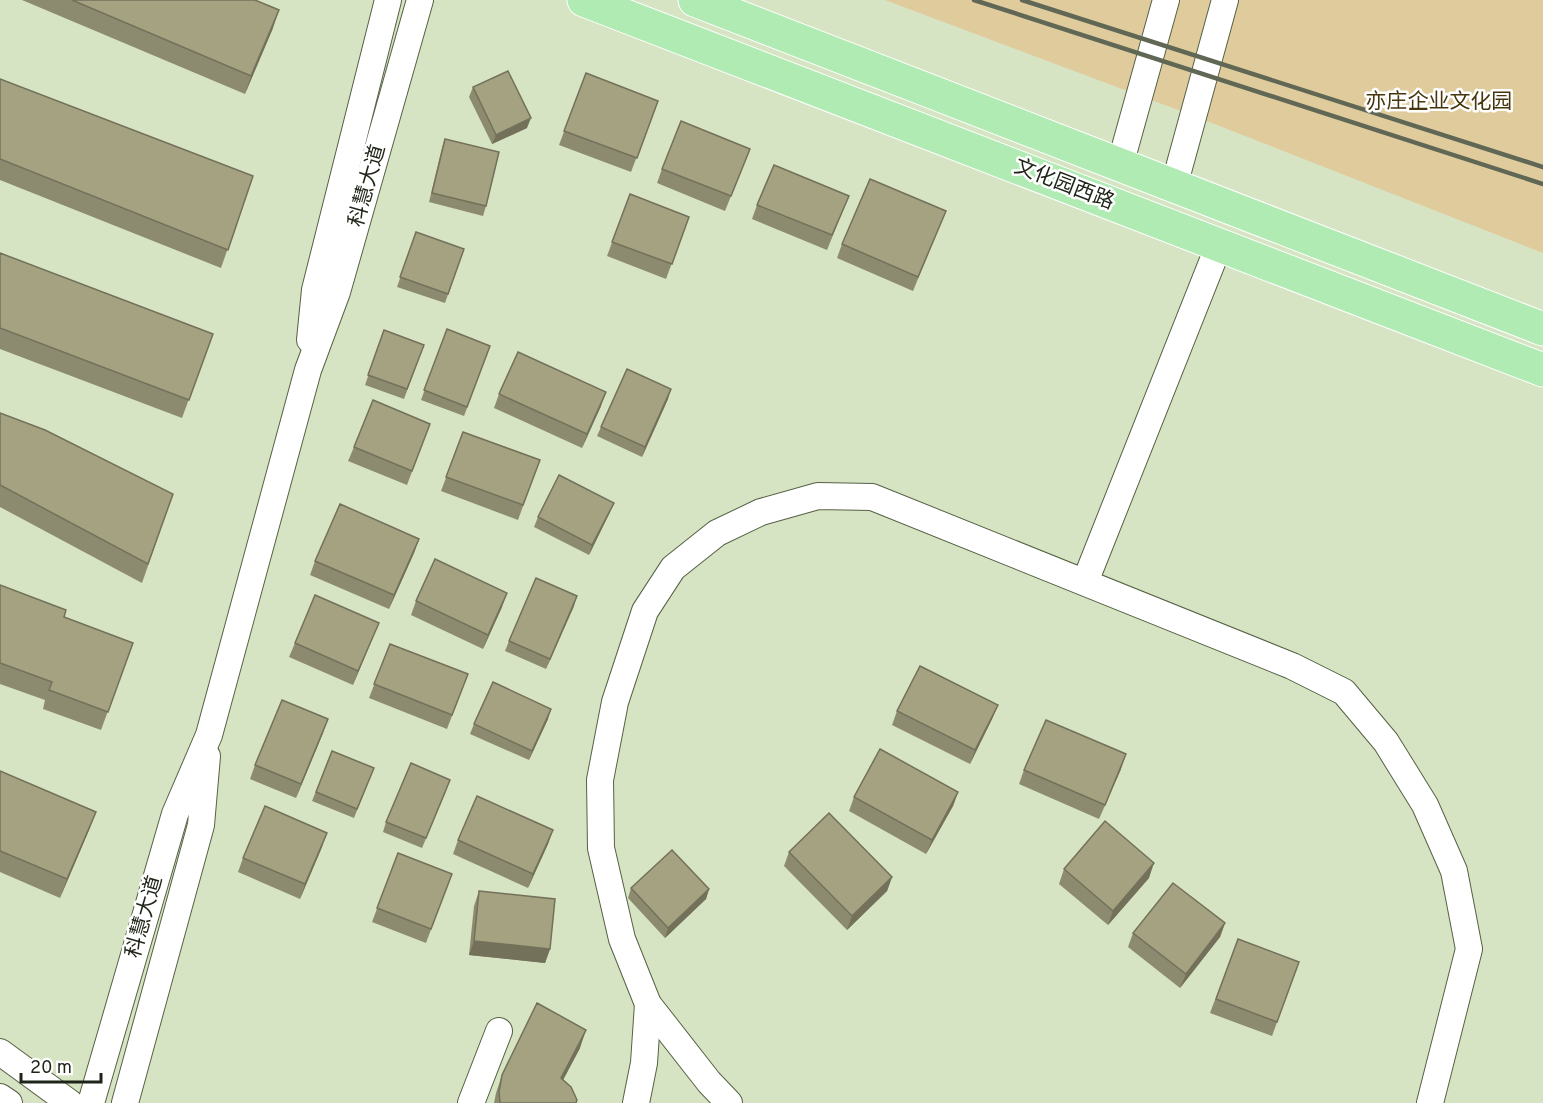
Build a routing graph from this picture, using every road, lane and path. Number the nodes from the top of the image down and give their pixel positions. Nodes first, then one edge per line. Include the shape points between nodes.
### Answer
1 (388, 0) edge
2 (420, 0) edge
3 (584, 0) edge
4 (695, 0) edge
5 (1166, 0) edge
6 (1225, 0) edge
7 (1120, 165) junction
8 (1174, 186) junction
9 (1219, 244) junction
10 (1543, 330) edge
11 (308, 370) junction
12 (1543, 370) edge
13 (1084, 582) junction
14 (209, 735) junction
15 (648, 1004) junction
16 (499, 1031) dead end
17 (0, 1052) edge
18 (0, 1097) edge
19 (9, 1103) edge
20 (70, 1103) edge
21 (91, 1103) edge
22 (125, 1103) edge
23 (471, 1103) edge
24 (636, 1103) edge
25 (729, 1103) edge
26 (1430, 1103) edge

1 - 11 street, 科慧大道 via 315,290
2 - 11 street, 科慧大道 via 338,292
3 - 9 main road, 文化园西路
4 - 7 main road, 文化园西路
5 - 7 street
6 - 8 street
7 - 8 main road, 文化园西路
8 - 10 main road, 文化园西路
9 - 12 main road, 文化园西路
9 - 13 street
11 - 14 street, 科慧大道
13 - 15 street via 872,497 818,496 761,512 717,533 673,568 645,611 615,702 600,780 601,848 622,939
13 - 26 street via 1292,666 1344,692 1386,742 1425,805 1454,871 1469,949
14 - 21 street, 科慧大道 via 175,814
14 - 22 street, 科慧大道 via 201,825
15 - 24 street via 644,1064
15 - 25 street
16 - 23 street
17 - 20 street
18 - 19 street

